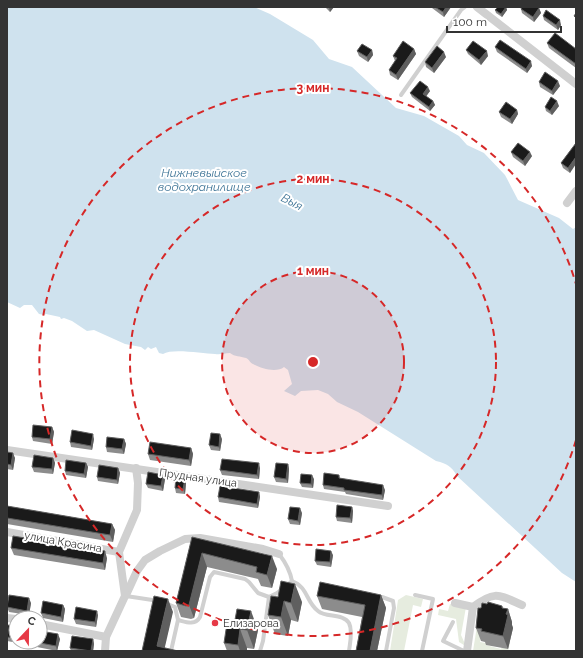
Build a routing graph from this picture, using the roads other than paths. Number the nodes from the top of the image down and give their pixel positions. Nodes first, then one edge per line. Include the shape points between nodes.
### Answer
1 (465, 7) edge
2 (477, 7) edge
3 (576, 84) edge
4 (401, 95) dead end
5 (576, 192) edge
6 (567, 202) dead end
7 (7, 450) edge
8 (136, 468) junction
9 (388, 506) dead end
10 (7, 532) edge
11 (119, 552) junction
12 (279, 554) joint
13 (292, 581) junction
14 (415, 595) dead end
15 (125, 596) junction
16 (269, 597) junction
17 (382, 597) edge
18 (455, 603) dead end
19 (522, 605) dead end
20 (473, 607) junction
21 (178, 620) junction
22 (452, 622) dead end
23 (48, 626) edge
24 (106, 637) junction
25 (105, 651) edge
26 (171, 651) edge
27 (260, 651) edge
28 (349, 651) edge
29 (386, 651) edge
30 (422, 651) edge
31 (466, 651) edge

1 - 4 lane
2 - 3 street
5 - 6 street
7 - 8 street, Прудная улица
8 - 9 street, Прудная улица
8 - 11 street via 137,510
10 - 11 street, улица Красина
11 - 15 street
12 - 13 lane via 286,562
12 - 15 street via 263,548 200,538 185,539 145,560
13 - 16 lane
13 - 28 lane via 300,585 316,610 349,622
14 - 30 lane via 433,599
15 - 21 lane via 171,604 175,607
15 - 24 street
16 - 21 lane via 258,593 245,579 214,572 210,577 198,621 191,623
16 - 27 lane
17 - 29 lane via 393,600 394,608
18 - 20 street
19 - 20 street via 497,595 484,598
20 - 31 street
21 - 26 lane
22 - 31 lane via 443,641
23 - 24 street
24 - 25 street

